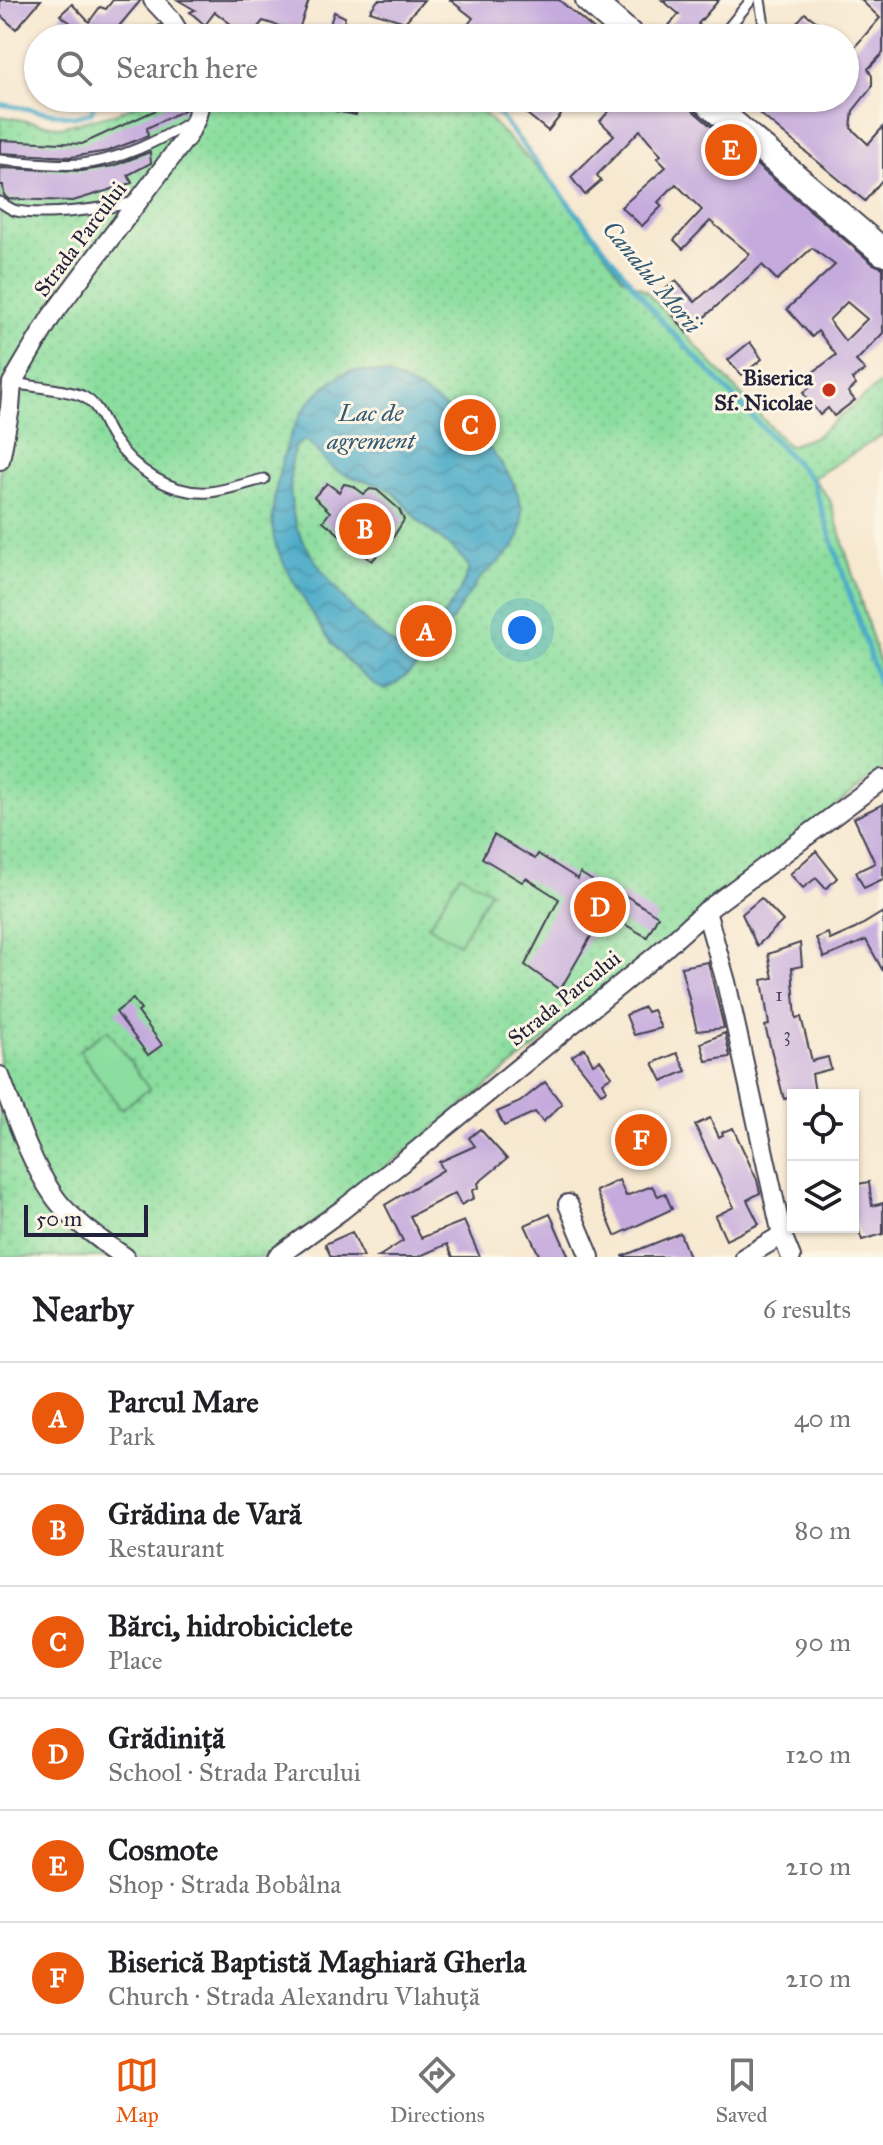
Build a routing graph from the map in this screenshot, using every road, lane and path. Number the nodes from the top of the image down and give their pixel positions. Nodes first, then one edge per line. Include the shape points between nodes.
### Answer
1 (153, 0) edge
2 (751, 0) edge
3 (760, 0) edge
4 (594, 2) edge
5 (174, 24) edge
6 (618, 24) edge
7 (732, 24) edge
8 (764, 24) edge
9 (198, 112) edge
10 (719, 112) edge
11 (196, 119) junction
12 (0, 160) edge
13 (140, 201) junction
14 (0, 202) edge
15 (883, 252) edge
16 (12, 383) junction
17 (0, 460) edge
18 (264, 479) dead end
19 (881, 785) edge
20 (706, 911) junction
21 (0, 1076) edge
22 (568, 1204) dead end
23 (782, 1235) junction
24 (125, 1257) edge
25 (277, 1257) edge
26 (590, 1257) edge
27 (745, 1257) edge
28 (791, 1257) edge

1 - 5 street
2 - 7 lane
3 - 8 lane
4 - 6 main road
9 - 11 street, Strada Parcului
10 - 15 main road
11 - 12 lane via 96,162
11 - 13 street, Strada Parcului
13 - 14 lane via 49,211 15,211
13 - 16 street, Strada Parcului via 51,317
16 - 17 street, Strada Parcului
16 - 18 lane via 84,397 129,459 152,478 182,490 209,492
19 - 20 street, Strada Parcului
20 - 23 street
20 - 25 street, Strada Parcului via 368,1190
21 - 24 street via 55,1199
22 - 26 street
23 - 27 street
23 - 28 street

